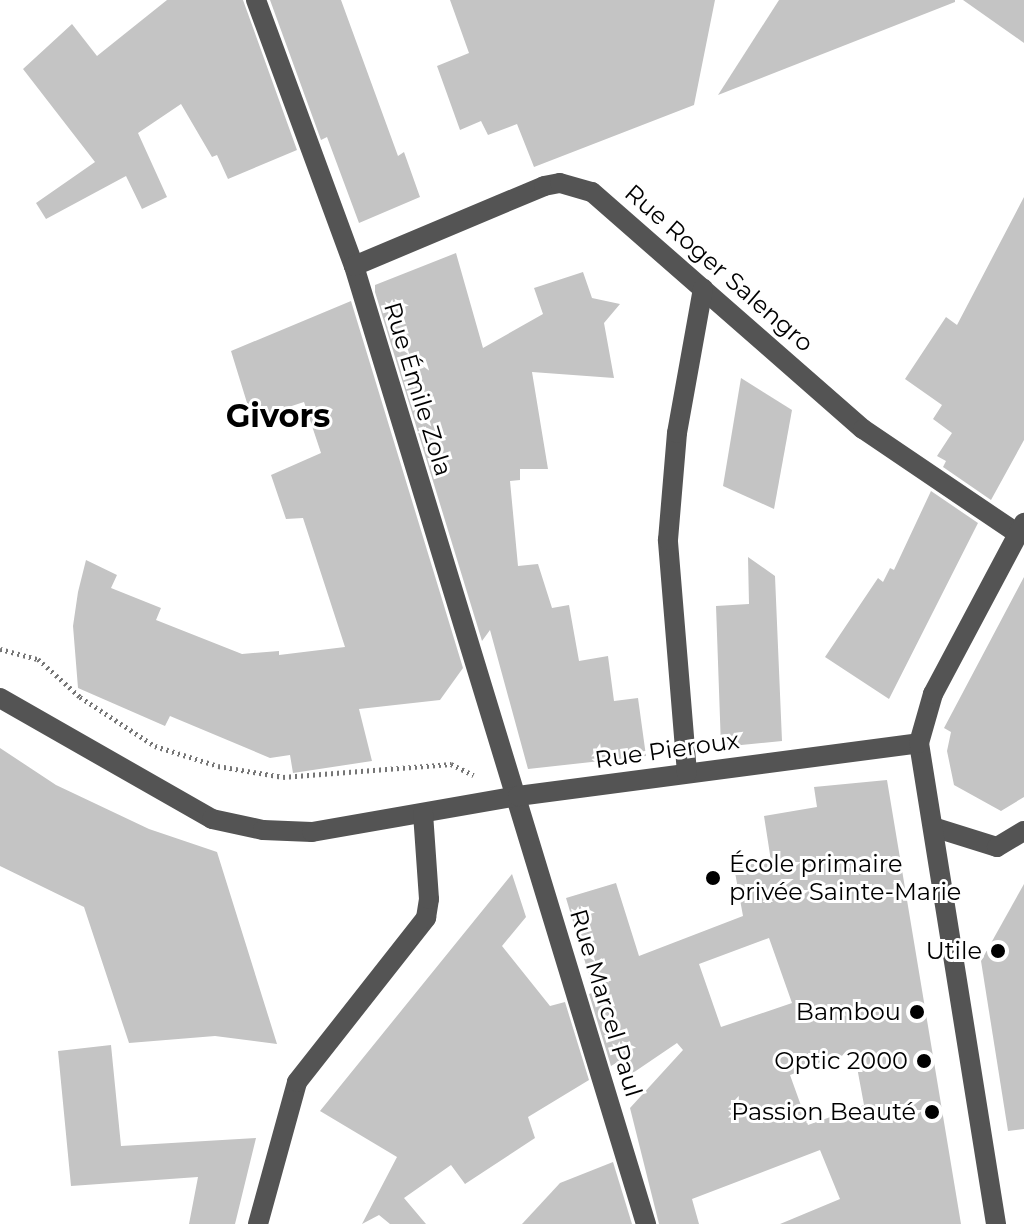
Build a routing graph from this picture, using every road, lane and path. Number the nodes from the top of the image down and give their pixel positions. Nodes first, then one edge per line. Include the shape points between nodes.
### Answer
1 (256, 0) edge
2 (354, 266) junction
3 (703, 288) junction
4 (1021, 528) edge
5 (0, 649) edge
6 (0, 698) edge
7 (919, 743) junction
8 (687, 773) junction
9 (518, 796) junction
10 (423, 813) junction
11 (933, 827) junction
12 (1024, 831) edge
13 (258, 1224) edge
14 (646, 1224) edge
15 (996, 1224) edge

1 - 2 street, Rue Émile Zola
2 - 3 street, Rue Roger Salengro via 560,183 592,192
2 - 9 street, Rue Émile Zola
3 - 4 street, Rue Roger Salengro via 863,429
3 - 8 street via 677,433 668,540
4 - 7 street via 933,694
5 - 9 path via 38,659 80,697 155,746 218,766 283,777 451,764
6 - 10 street, Rue Pieroux via 212,819 263,830 312,832
7 - 8 street, Rue Pieroux
7 - 11 street
8 - 9 street, Rue Pieroux
9 - 10 street, Rue Pieroux
9 - 14 street, Rue Marcel Paul
10 - 13 street via 429,899 420,933 297,1082
11 - 12 street via 997,847
11 - 15 street

